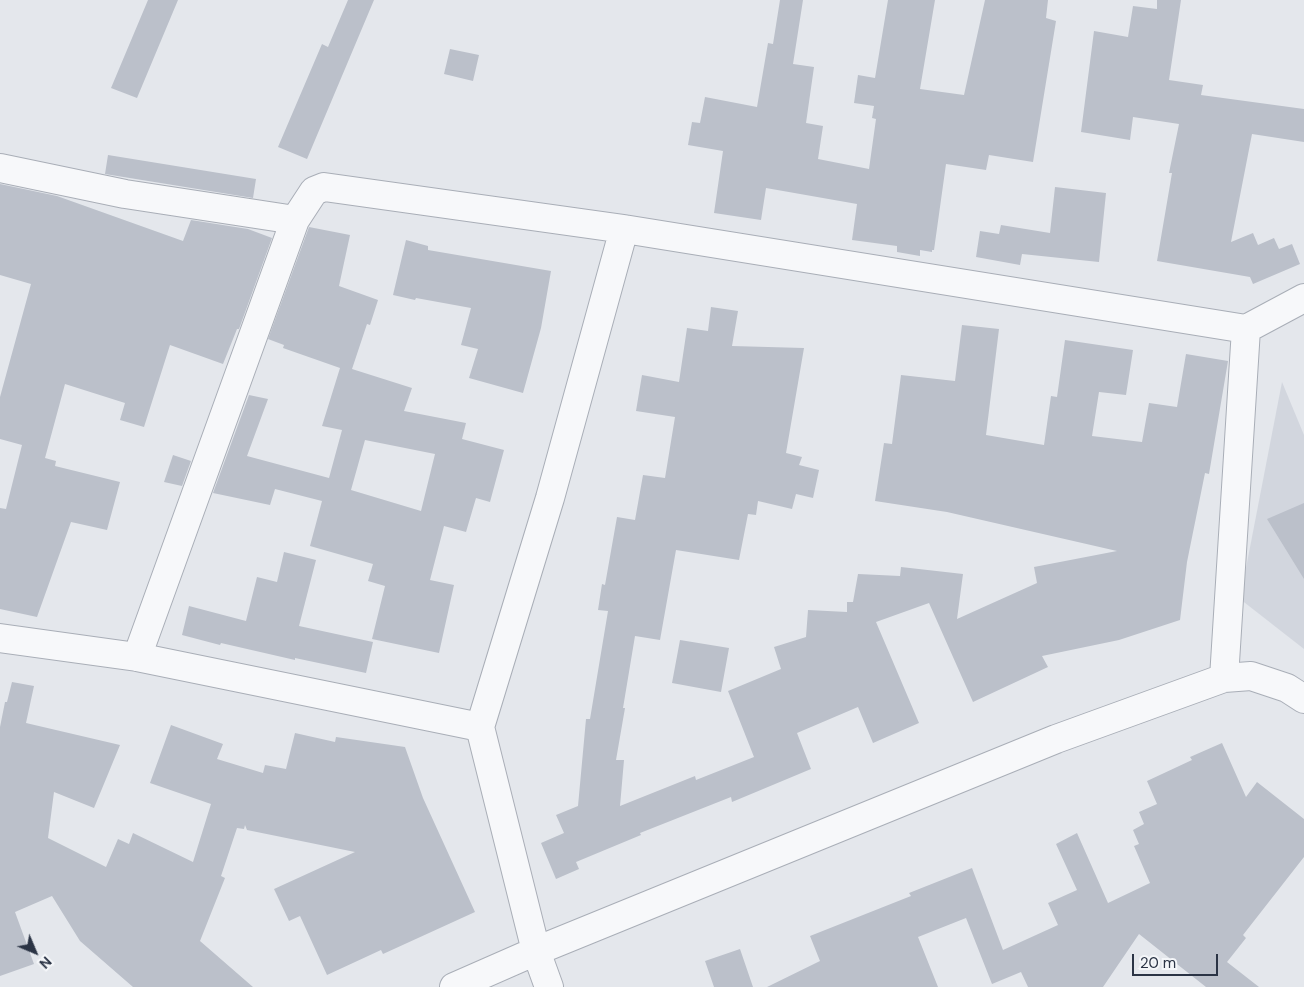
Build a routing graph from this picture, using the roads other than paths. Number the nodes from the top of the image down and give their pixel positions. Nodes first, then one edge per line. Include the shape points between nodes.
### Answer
1 (0, 168) edge
2 (295, 220) junction
3 (624, 229) junction
4 (1304, 298) edge
5 (1246, 329) junction
6 (0, 638) edge
7 (137, 657) junction
8 (1224, 678) junction
9 (1304, 699) edge
10 (480, 727) junction
11 (536, 951) junction
12 (454, 987) edge
13 (549, 987) edge

1 - 2 street via 124,194
2 - 3 street via 314,191 324,186
2 - 7 street
3 - 5 street
3 - 10 street via 550,498
4 - 5 street
5 - 8 street
6 - 7 street
7 - 10 street
8 - 9 street via 1251,676 1287,688
8 - 11 street via 1056,739
10 - 11 street
11 - 12 street
11 - 13 street

